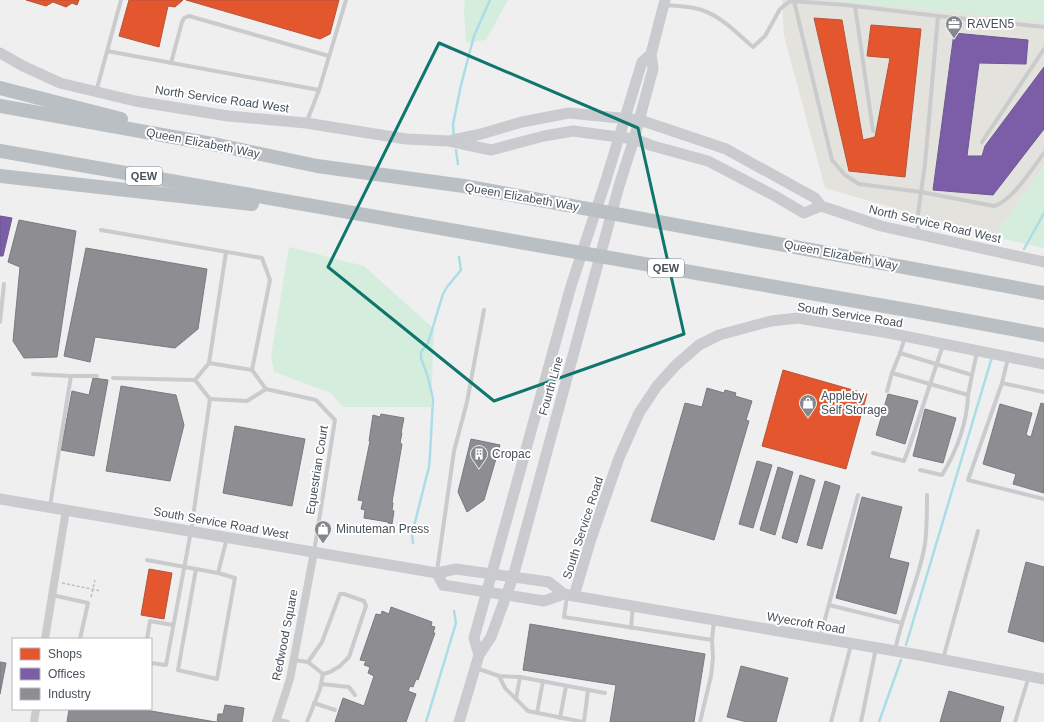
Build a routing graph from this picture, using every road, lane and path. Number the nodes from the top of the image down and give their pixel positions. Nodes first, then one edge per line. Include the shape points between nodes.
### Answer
1 (121, 0) edge
2 (346, 0) edge
3 (794, 1) junction
4 (664, 2) edge
5 (855, 6) junction
6 (938, 16) junction
7 (1044, 27) edge
8 (1044, 49) edge
9 (107, 51) junction
10 (0, 53) edge
11 (651, 54) junction
12 (329, 56) junction
13 (171, 63) junction
14 (0, 88) edge
15 (319, 90) junction
16 (96, 92) junction
17 (0, 106) edge
18 (625, 118) junction
19 (640, 120) junction
20 (306, 123) junction
21 (873, 131) dead end
22 (619, 137) junction
23 (634, 139) junction
24 (448, 141) junction
25 (982, 142) dead end
26 (218, 145) junction
27 (0, 151) edge
28 (1044, 153) edge
29 (0, 176) edge
30 (921, 192) junction
31 (288, 202) junction
32 (821, 206) junction
33 (100, 230) dead end
34 (920, 234) junction
35 (226, 252) junction
36 (1044, 262) edge
37 (4, 284) dead end
38 (1044, 293) edge
39 (484, 310) dead end
40 (0, 322) edge
41 (1044, 335) edge
42 (905, 337) junction
43 (943, 344) junction
44 (977, 351) junction
45 (900, 353) junction
46 (1008, 357) junction
47 (209, 363) junction
48 (936, 363) junction
49 (1044, 364) edge
50 (252, 370) junction
51 (892, 373) junction
52 (33, 374) dead end
53 (972, 375) junction
54 (72, 376) junction
55 (97, 376) dead end
56 (113, 378) dead end
57 (195, 380) junction
58 (1002, 383) junction
59 (930, 385) junction
60 (266, 389) junction
61 (887, 391) dead end
62 (1044, 392) edge
63 (968, 395) junction
64 (210, 399) junction
65 (874, 453) dead end
66 (920, 470) dead end
67 (858, 495) dead end
68 (927, 495) dead end
69 (0, 499) edge
70 (1044, 499) edge
71 (50, 507) junction
72 (66, 510) junction
73 (191, 531) junction
74 (978, 531) dead end
75 (227, 538) junction
76 (314, 552) junction
77 (147, 560) dead end
78 (184, 565) junction
79 (196, 568) junction
80 (218, 573) junction
81 (437, 573) junction
82 (492, 574) junction
83 (513, 577) junction
84 (95, 580) dead end
85 (54, 582) junction
86 (92, 590) junction
87 (101, 592) dead end
88 (487, 592) junction
89 (507, 594) junction
90 (52, 595) junction
91 (568, 595) junction
92 (88, 603) junction
93 (829, 605) junction
94 (634, 606) junction
95 (714, 620) junction
96 (902, 623) junction
97 (173, 625) junction
98 (631, 628) junction
99 (45, 638) edge
100 (80, 638) edge
101 (147, 638) edge
102 (820, 638) junction
103 (712, 640) junction
104 (851, 644) junction
105 (876, 648) junction
106 (895, 651) junction
107 (479, 655) junction
108 (293, 660) junction
109 (943, 660) junction
110 (308, 662) junction
111 (152, 663) edge
112 (475, 668) junction
113 (323, 674) junction
114 (499, 676) junction
115 (1029, 676) junction
116 (520, 677) junction
117 (1044, 679) edge
118 (542, 682) junction
119 (321, 684) junction
120 (566, 686) junction
121 (588, 690) junction
122 (605, 693) dead end
123 (355, 695) dead end
124 (516, 699) junction
125 (314, 703) junction
126 (36, 710) edge
127 (335, 710) dead end
128 (537, 713) junction
129 (560, 718) junction
130 (276, 720) edge
131 (34, 722) edge
132 (288, 722) edge
133 (307, 722) edge
134 (459, 722) edge
135 (584, 722) edge
136 (700, 722) edge
137 (831, 722) edge
138 (861, 722) edge
139 (1015, 722) edge

1 - 9 lane
2 - 12 lane
3 - 4 lane via 780,9 765,36 753,47 722,20 703,10
3 - 5 lane
3 - 30 lane via 832,160 845,175 859,184
4 - 11 street
5 - 6 lane
5 - 21 lane
6 - 7 lane
6 - 30 lane
8 - 25 lane
9 - 13 lane
9 - 16 lane
10 - 16 street, North Service Road West via 60,83
11 - 18 street, Fourth Line via 642,62
11 - 19 street, Fourth Line via 653,69
12 - 13 lane via 189,16 182,22
12 - 15 lane
13 - 15 lane
14 - 26 highway
15 - 20 lane
16 - 20 street, North Service Road West via 228,116
17 - 26 highway, Queen Elizabeth Way
18 - 19 street, North Service Road West
18 - 22 street, Fourth Line
18 - 24 street, North Service Road West via 570,113
19 - 23 street, Fourth Line
19 - 32 street, North Service Road West via 726,150 815,198
20 - 24 street, North Service Road West via 406,139
22 - 23 street, North Service Road West
22 - 24 street, North Service Road West via 573,131 491,150
22 - 82 street, Fourth Line via 571,286
23 - 32 street, North Service Road West via 708,161 804,213
23 - 83 street, Fourth Line
26 - 38 highway, Queen Elizabeth Way via 317,166 464,186
27 - 31 highway, QEW
28 - 30 lane via 1001,204 994,206
29 - 31 highway via 249,204
30 - 34 lane via 917,221
31 - 41 highway, QEW
32 - 34 street, North Service Road West via 881,226
33 - 35 lane
34 - 36 street, North Service Road West
35 - 47 lane
35 - 50 lane via 262,258 270,280
37 - 40 lane
39 - 81 lane via 467,402 454,451
42 - 43 street, South Service Road
42 - 45 lane
42 - 91 street, South Service Road via 798,318 771,321 719,334 699,345 657,386 639,413 619,458 590,542
43 - 44 street, South Service Road
43 - 48 lane
44 - 46 street, South Service Road
44 - 53 lane
45 - 48 lane
45 - 51 lane
46 - 49 street, South Service Road
46 - 58 lane
47 - 50 lane
47 - 57 lane
48 - 53 lane
48 - 59 lane
50 - 60 lane
51 - 59 lane
51 - 61 lane
52 - 54 lane
53 - 63 lane
54 - 55 lane
54 - 71 lane
56 - 57 lane
57 - 64 lane
58 - 62 lane
58 - 70 lane via 968,480
59 - 63 lane
59 - 65 lane via 904,461
60 - 64 lane via 247,400
60 - 76 lane, Equestrian Court via 316,400 335,420
63 - 66 lane via 968,410 953,458 942,475
64 - 73 lane
67 - 93 lane
68 - 96 lane via 925,543
69 - 71 street, South Service Road West
71 - 72 street, South Service Road West
72 - 73 street, South Service Road West
72 - 85 street
73 - 75 street, South Service Road West
73 - 78 lane
74 - 109 lane
75 - 76 street, South Service Road West
75 - 80 lane
76 - 81 street, South Service Road West
76 - 108 street, Redwood Square
77 - 78 lane
78 - 79 lane
78 - 97 lane
79 - 80 lane
79 - 80 lane via 178,670 217,679 235,578
81 - 82 street, South Service Road West via 456,569
81 - 88 street via 443,585
82 - 83 street, South Service Road West
82 - 88 street, Fourth Line
83 - 89 street, Fourth Line
83 - 91 street, Wyecroft Road via 549,582
84 - 86 path
85 - 86 path
85 - 90 street
86 - 87 path
86 - 92 path
88 - 89 street, Wyecroft Road
88 - 107 street, Fourth Line via 474,638
89 - 91 street, Wyecroft Road via 544,601
89 - 107 street, Fourth Line via 492,637
90 - 92 lane
90 - 99 street
91 - 94 street, Wyecroft Road
91 - 98 lane via 564,618
92 - 100 lane
93 - 96 lane
93 - 102 lane
94 - 95 street, Wyecroft Road
94 - 98 lane
95 - 102 street, Wyecroft Road
95 - 103 lane
96 - 106 lane
97 - 101 lane via 150,621
97 - 111 lane via 166,665
98 - 103 lane
102 - 104 street, Wyecroft Road
103 - 136 lane via 711,676
104 - 105 street, Wyecroft Road
104 - 137 lane
105 - 106 street, Wyecroft Road
105 - 138 lane
106 - 109 street, Wyecroft Road
107 - 112 street, Fourth Line
108 - 110 lane
108 - 130 street, Redwood Square via 290,678
109 - 115 street, Wyecroft Road
110 - 113 lane
110 - 113 lane via 322,642 340,594 364,601 366,606 348,657 340,666
112 - 114 lane
112 - 134 street, Fourth Line
113 - 119 lane
114 - 116 lane
114 - 124 lane via 504,688
115 - 117 street, Wyecroft Road
115 - 139 lane
116 - 118 lane
116 - 124 lane
118 - 120 lane
118 - 128 lane
119 - 123 lane via 349,687
119 - 125 lane
120 - 121 lane
120 - 129 lane
121 - 122 lane
121 - 135 lane
124 - 128 lane via 528,711
125 - 127 lane
125 - 133 lane
126 - 131 street
128 - 129 lane
129 - 135 lane
130 - 132 lane

